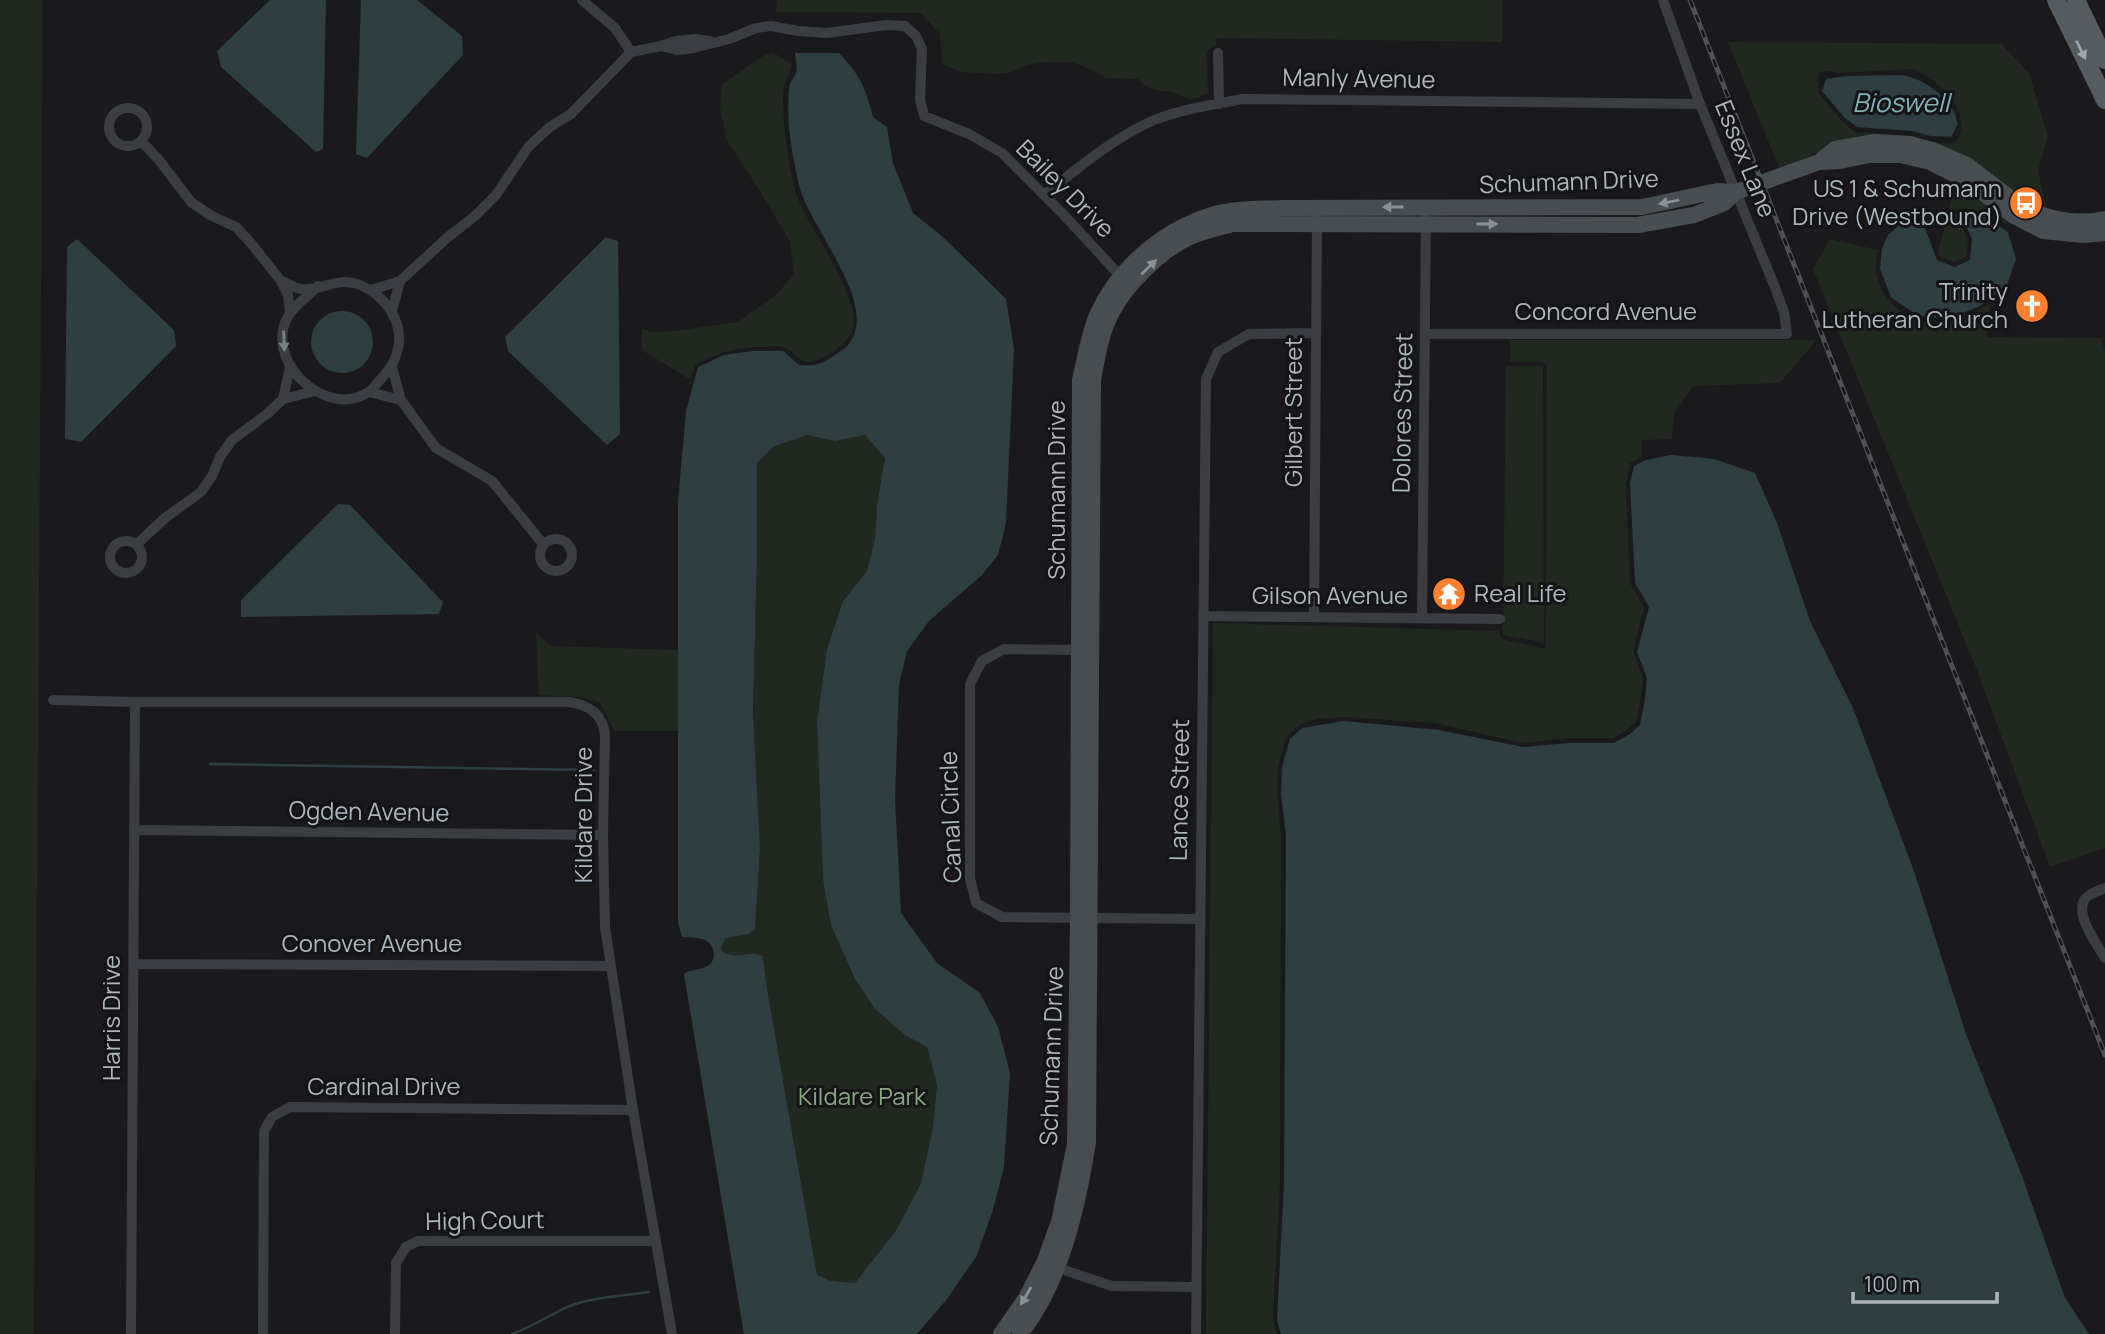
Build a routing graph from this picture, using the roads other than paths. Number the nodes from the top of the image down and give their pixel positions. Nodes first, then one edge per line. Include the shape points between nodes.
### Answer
1 (582, 0) edge
2 (1663, 0) edge
3 (2056, 0) edge
4 (2076, 0) edge
5 (631, 52) junction
6 (1218, 53) dead end
7 (2105, 60) edge
8 (2105, 100) edge
9 (1219, 104) junction
10 (1700, 104) junction
11 (141, 141) dead end
12 (1819, 162) junction
13 (1736, 192) junction
14 (1044, 195) junction
15 (1637, 208) junction
16 (1317, 215) junction
17 (1426, 216) junction
18 (1533, 216) junction
19 (2105, 219) edge
20 (1638, 225) junction
21 (2105, 233) edge
22 (281, 281) junction
23 (400, 281) junction
24 (1125, 281) junction
25 (318, 286) junction
26 (371, 290) junction
27 (392, 311) junction
28 (290, 313) junction
29 (1316, 333) junction
30 (1425, 334) junction
31 (1787, 334) joint
32 (290, 367) junction
33 (393, 367) junction
34 (315, 391) junction
35 (369, 392) junction
36 (283, 399) junction
37 (401, 400) junction
38 (137, 544) dead end
39 (543, 544) dead end
40 (1203, 616) junction
41 (1314, 617) junction
42 (1422, 618) junction
43 (1500, 620) dead end
44 (1086, 650) junction
45 (53, 700) dead end
46 (135, 702) junction
47 (134, 830) junction
48 (603, 835) junction
49 (2105, 888) edge
50 (1084, 918) junction
51 (1200, 919) junction
52 (2105, 958) edge
53 (134, 964) junction
54 (610, 966) junction
55 (634, 1110) junction
56 (656, 1241) junction
57 (1051, 1266) junction
58 (1196, 1287) junction
59 (131, 1334) edge
60 (263, 1334) edge
61 (395, 1334) edge
62 (672, 1334) edge
63 (1001, 1334) edge
64 (1020, 1334) edge
65 (1196, 1334) edge

1 - 5 street via 615,28
2 - 10 street, Essex Lane
3 -> 8 main road
4 - 7 main road
5 - 14 street, Bailey Drive via 694,48 771,26 827,33 905,26 922,48 920,100 924,116 1002,153
5 - 23 street via 571,114 528,146 496,195
6 - 9 street
9 - 10 street, Manly Avenue via 1242,99
9 - 14 street, Manly Avenue via 1152,121 1108,146
10 - 13 street, Essex Lane
11 - 22 street via 191,202 236,227
12 - 13 street, Schumann Drive
12 - 19 street, Schumann Drive via 1835,149 1875,142 1910,144 1967,165 2031,211 2079,222
12 - 21 street, Schumann Drive via 1902,155 1930,162 1966,180 2014,216 2043,231
13 -> 15 street, Schumann Drive via 1717,191
13 - 20 street, Schumann Drive via 1724,203 1695,215
13 - 31 street, Essex Lane via 1781,303
14 - 24 street, Bailey Drive
15 - 18 street, Schumann Drive
15 - 20 street
16 - 17 street, Schumann Drive
16 - 24 street, Schumann Drive via 1241,209 1196,220 1152,246
16 - 29 street, Gilbert Street
17 - 18 street, Schumann Drive
17 - 30 street, Dolores Street
18 - 20 street, Schumann Drive
22 - 25 street via 301,289
22 - 28 street
23 - 26 street
23 - 27 street
24 - 44 street, Schumann Drive via 1098,314 1080,380
25 - 26 street via 338,281
25 - 28 street
26 - 27 street
27 - 33 street via 400,337
28 -> 32 street via 283,330 283,351
29 - 40 street, Lance Street via 1250,334 1218,352 1206,379
29 - 41 street, Gilbert Street
30 - 31 street, Concord Avenue
30 - 42 street, Dolores Street
32 - 34 street
32 - 36 street
33 - 35 street
33 - 37 street
34 - 35 street via 346,399
34 - 36 street
35 - 37 street
36 - 38 street via 232,440 201,492
37 - 39 street via 436,448 492,481
40 - 41 street, Gilson Avenue
40 - 51 street, Lance Street
41 - 42 street, Gilson Avenue
42 - 43 street, Gilson Avenue
44 - 50 street, Schumann Drive
44 - 50 street, Canal Circle via 1004,649 982,662 970,684 970,878 976,903 1002,916
45 - 46 street, Kildare Drive
46 - 47 street, Harris Drive
46 - 48 street, Kildare Drive via 584,705 597,715 605,730
47 - 48 street, Ogden Avenue
47 - 53 street, Harris Drive
48 - 54 street, Kildare Drive
49 - 52 street via 2085,899 2081,909
50 - 51 street, Canal Circle
50 - 57 street, Schumann Drive via 1075,1144
51 - 58 street, Lance Street
53 - 54 street, Conover Avenue
53 - 59 street, Harris Drive
54 - 55 street, Kildare Drive
55 - 56 street, Kildare Drive
55 - 60 street, Cardinal Drive via 290,1107 272,1117 264,1131
56 - 61 street, High Court via 418,1241 406,1247 396,1264
56 - 62 street, Kildare Drive
57 - 58 street via 1112,1286
57 -> 63 street, Schumann Drive
57 - 64 street, Schumann Drive
58 - 65 street, Lance Street

